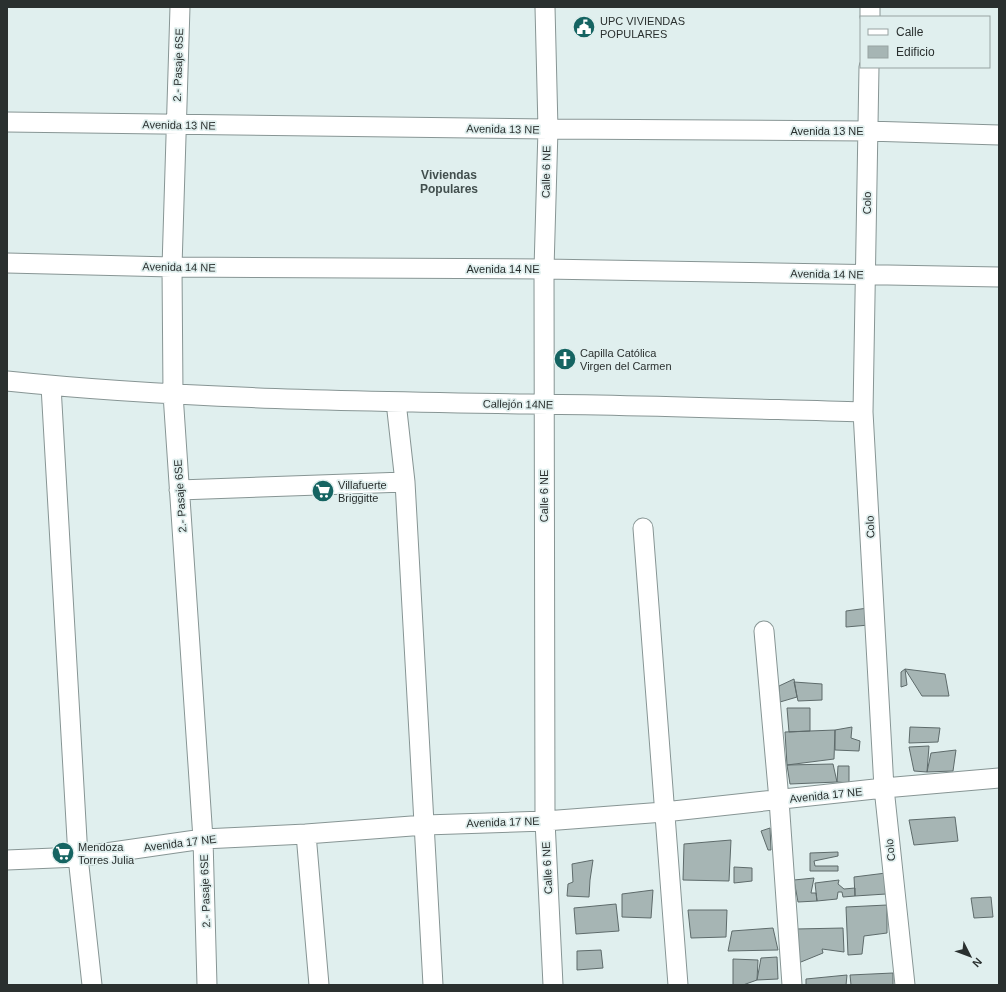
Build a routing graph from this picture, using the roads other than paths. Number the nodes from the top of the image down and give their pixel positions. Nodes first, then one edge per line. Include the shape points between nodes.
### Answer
1 (180, 7) edge
2 (545, 7) edge
3 (869, 68) edge
4 (7, 122) edge
5 (176, 125) junction
6 (548, 130) junction
7 (867, 131) junction
8 (999, 135) edge
9 (7, 263) edge
10 (172, 268) junction
11 (544, 269) junction
12 (866, 274) junction
13 (999, 277) edge
14 (7, 381) edge
15 (51, 386) junction
16 (173, 394) junction
17 (396, 402) junction
18 (544, 404) junction
19 (863, 412) junction
20 (405, 482) junction
21 (180, 490) junction
22 (643, 528) dead end
23 (764, 631) dead end
24 (999, 778) edge
25 (884, 788) junction
26 (779, 800) junction
27 (664, 812) junction
28 (545, 821) junction
29 (425, 825) junction
30 (306, 834) junction
31 (203, 839) junction
32 (78, 857) junction
33 (7, 860) edge
34 (92, 985) edge
35 (207, 985) edge
36 (319, 985) edge
37 (433, 985) edge
38 (553, 985) edge
39 (678, 985) edge
40 (792, 985) edge
41 (905, 985) edge

1 - 5 street, 2.- Pasaje 6SE
2 - 6 street, Calle 6 NE
3 - 7 street, Colo
4 - 5 street, Avenida 13 NE
5 - 6 street, Avenida 13 NE
5 - 10 street, 2.- Pasaje 6SE
6 - 7 street, Avenida 13 NE
6 - 11 street, Calle 6 NE
7 - 8 street, Avenida 13 NE
7 - 12 street, Colo
9 - 10 street, Avenida 14 NE
10 - 11 street, Avenida 14 NE
10 - 16 street, 2.- Pasaje 6SE
11 - 12 street, Avenida 14 NE
11 - 18 street, Calle 6 NE
12 - 13 street, Avenida 14 NE
12 - 19 street, Colo
14 - 15 street, Callejón 14NE
15 - 16 street, Callejón 14NE
15 - 32 street
16 - 17 street, Callejón 14NE
16 - 21 street, 2.- Pasaje 6SE
17 - 18 street, Callejón 14NE
17 - 20 street
18 - 19 street, Callejón 14NE
18 - 28 street, Calle 6 NE
19 - 25 street, Colo
20 - 21 street
20 - 29 street
21 - 31 street, 2.- Pasaje 6SE
22 - 27 street
23 - 26 street
24 - 25 street, Avenida 17 NE
25 - 26 street, Avenida 17 NE
25 - 41 street, Colo
26 - 27 street, Avenida 17 NE
26 - 40 street
27 - 28 street, Avenida 17 NE
27 - 39 street
28 - 29 street, Avenida 17 NE
28 - 38 street, Calle 6 NE
29 - 30 street, Avenida 17 NE
29 - 37 street
30 - 31 street, Avenida 17 NE
30 - 36 street
31 - 32 street, Avenida 17 NE
31 - 35 street, 2.- Pasaje 6SE
32 - 33 street, Avenida 17 NE
32 - 34 street

